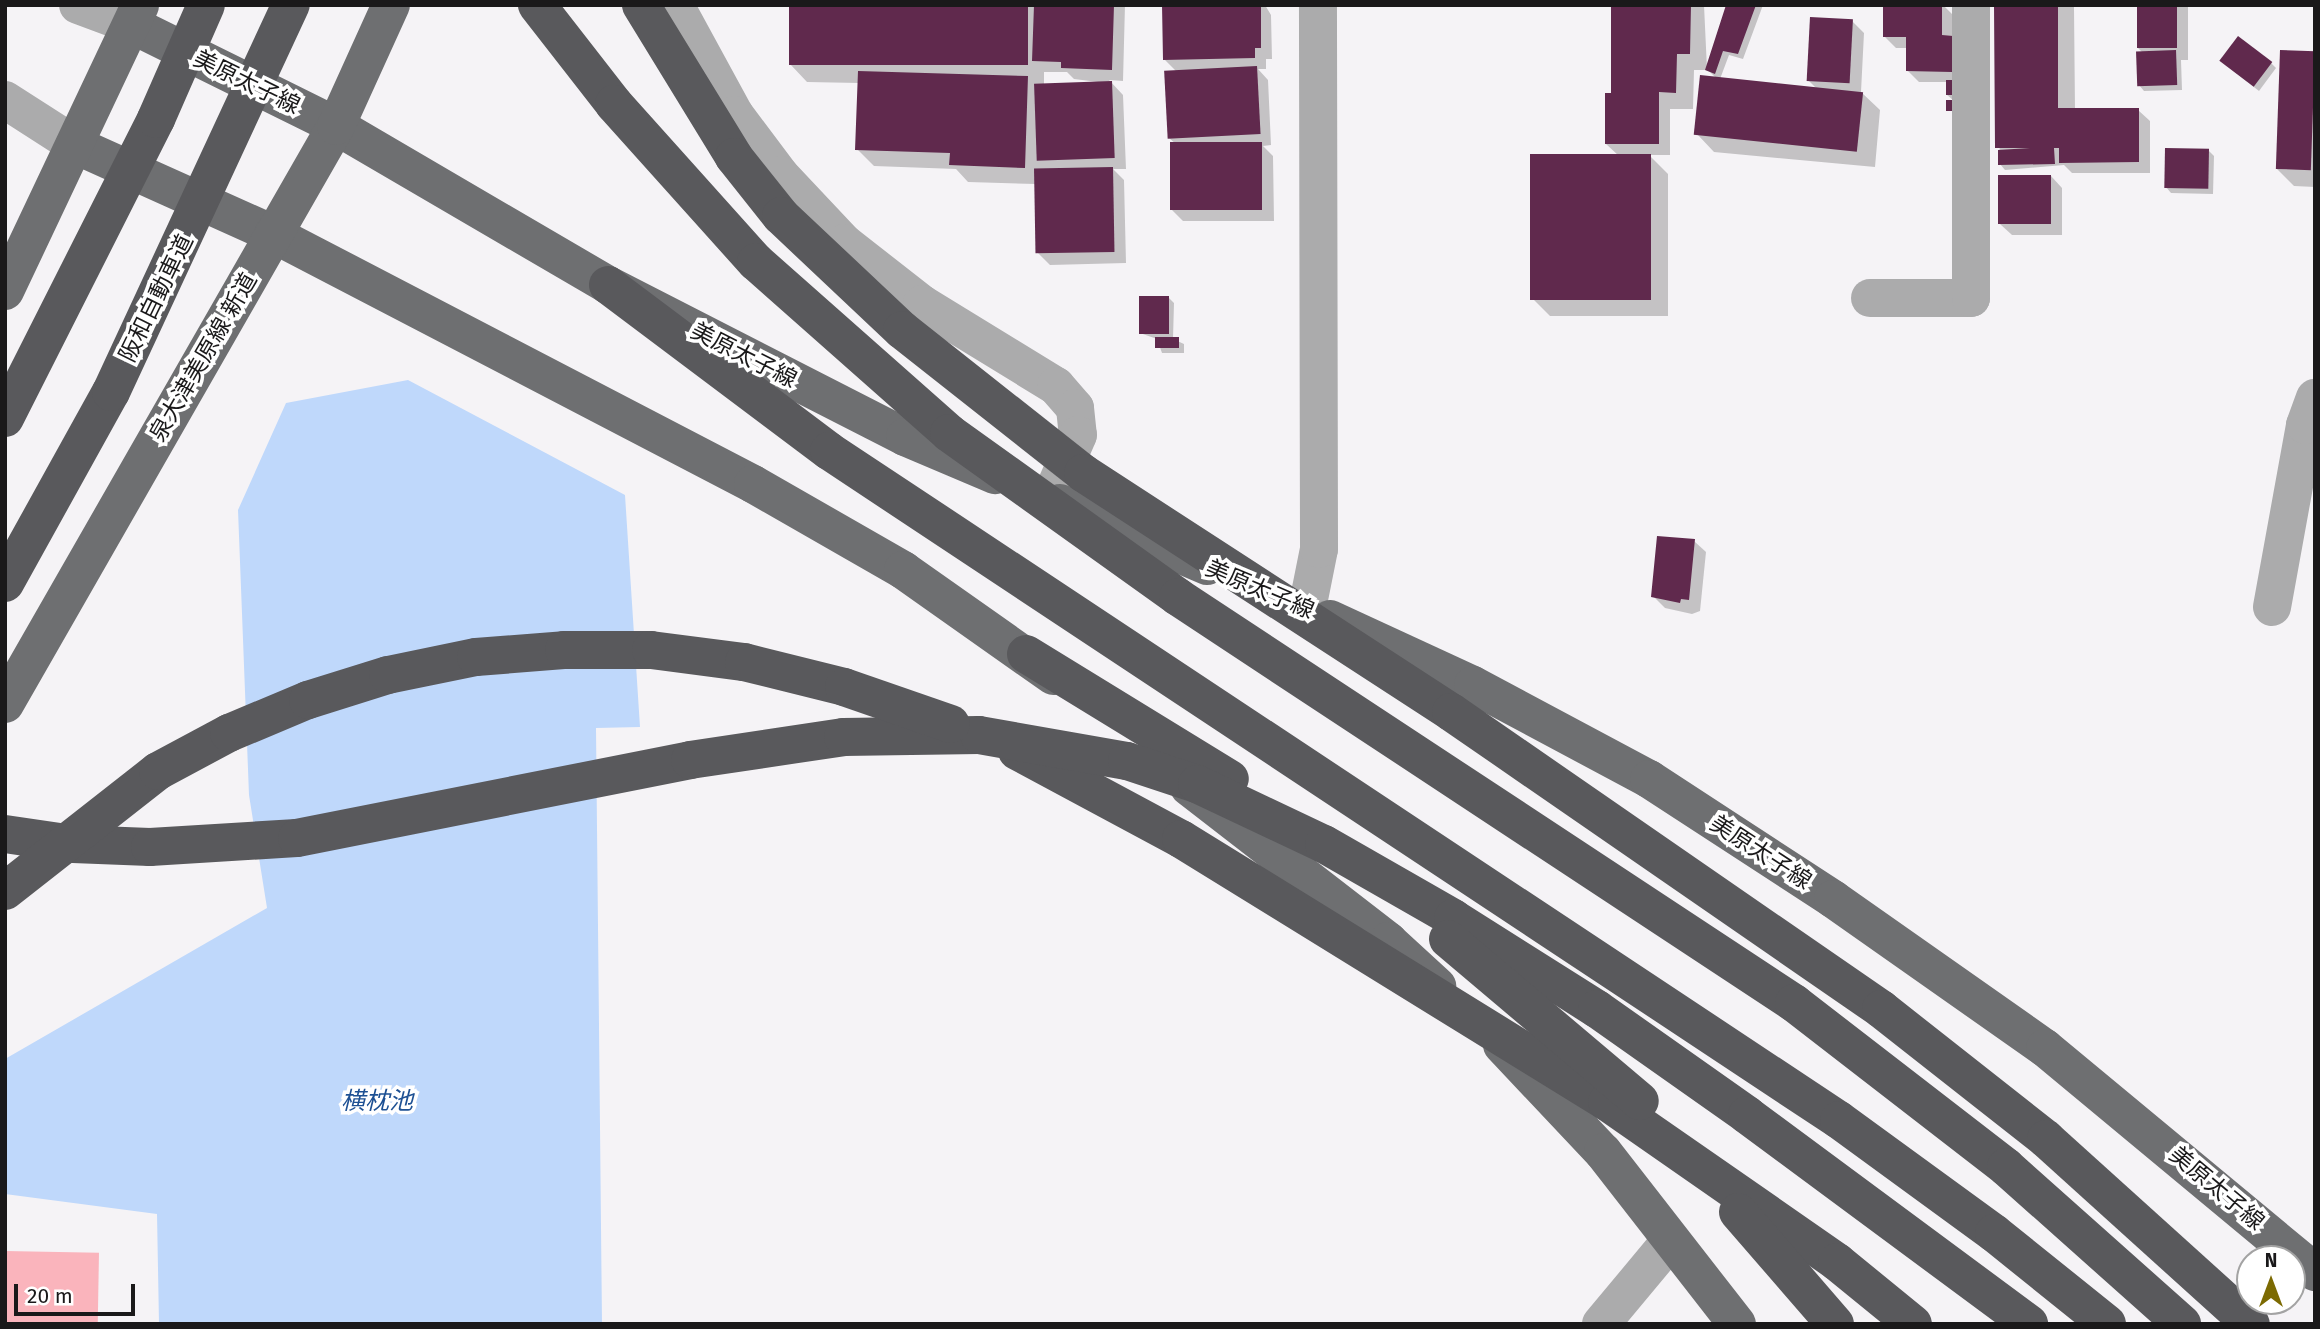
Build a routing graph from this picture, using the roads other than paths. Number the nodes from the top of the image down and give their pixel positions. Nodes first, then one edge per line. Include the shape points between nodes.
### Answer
1 (78, 5) edge
2 (206, 5) edge
3 (291, 5) edge
4 (391, 5) edge
5 (537, 5) edge
6 (641, 5) edge
7 (675, 5) edge
8 (1318, 5) edge
9 (1971, 5) edge
10 (136, 15) edge
11 (5, 100) edge
12 (336, 125) junction
13 (75, 145) junction
14 (273, 234) junction
15 (608, 285) junction
16 (5, 291) edge
17 (1870, 298) dead end
18 (2315, 398) edge
19 (5, 418) edge
20 (1050, 499) junction
21 (5, 583) edge
22 (2272, 607) dead end
23 (1307, 609) junction
24 (1026, 654) junction
25 (5, 704) edge
26 (5, 834) edge
27 (5, 891) edge
28 (1671, 1240) junction
29 (2315, 1272) edge
30 (1601, 1324) edge
31 (1737, 1324) edge
32 (1835, 1324) edge
33 (1913, 1324) edge
34 (2029, 1324) edge
35 (2107, 1324) edge
36 (2182, 1324) edge
37 (2251, 1324) edge

1 - 10 street
2 - 19 highway via 156,120
3 - 21 highway, 阪和自動車道 via 111,392
4 - 12 main road, 泉大津美原線 新道
5 - 36 highway via 622,114 755,262 948,433 1178,597 1794,1003 2006,1167
6 - 37 highway via 688,88 781,216 902,330 1083,473 1463,719 1881,1009 2046,1139
7 - 20 street via 735,115 780,175 844,243 922,304 1056,386 1075,408 1078,435
8 - 23 street via 1320,549
9 - 17 street via 1971,298
10 - 12 main road, 美原太子線
10 - 13 main road
11 - 13 street
12 - 14 main road, 泉大津美原線 新道
12 - 15 main road, 美原太子線
13 - 14 main road
13 - 16 main road
14 - 24 main road via 753,484 903,570
14 - 25 main road, 泉大津美原線 新道
15 - 20 main road, 美原太子線 via 905,437
15 - 35 highway via 830,451 1839,1120 1994,1233
18 - 22 street via 2305,425
20 - 23 main road, 美原太子線
23 - 29 main road, 美原太子線 via 1474,685 1649,779 1833,899 2045,1048
24 - 28 main road via 1232,822 1388,941 1518,1060 1602,1152
24 - 32 highway via 1264,799 1443,936 1643,1104
26 - 34 highway via 73,844 150,847 297,838 690,760 843,737 979,734 1127,761 1197,784 1324,844 1453,918 1597,1009
27 - 33 highway via 158,771 229,733 308,699 388,675 488,656 651,650 744,662 928,714 1036,759 1181,839 1607,1102 1837,1262
28 - 30 street
28 - 31 main road

